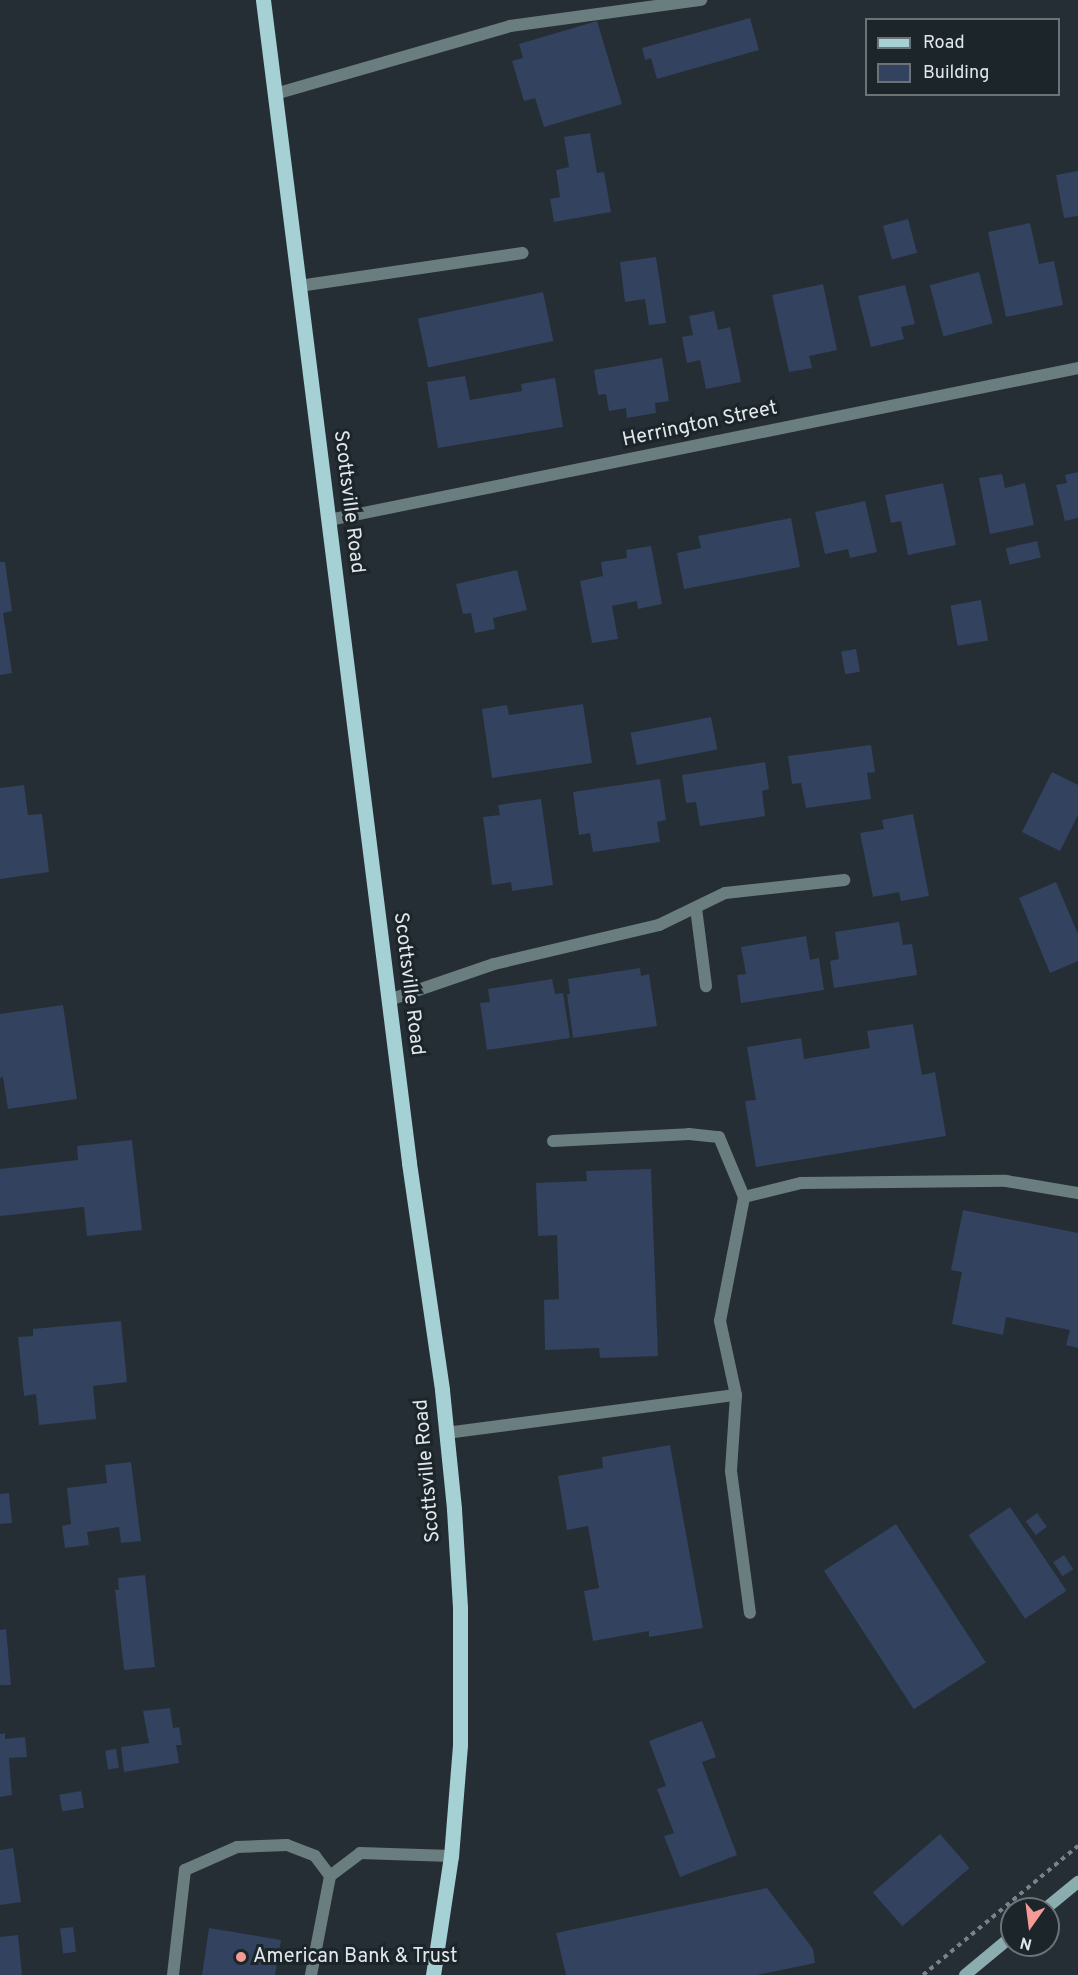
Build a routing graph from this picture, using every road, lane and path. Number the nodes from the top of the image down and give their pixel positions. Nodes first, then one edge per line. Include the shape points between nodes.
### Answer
1 (263, 0) edge
2 (702, 0) edge
3 (275, 93) junction
4 (523, 253) dead end
5 (300, 286) junction
6 (1078, 368) edge
7 (329, 520) junction
8 (844, 880) dead end
9 (696, 908) junction
10 (706, 986) dead end
11 (389, 1000) junction
12 (553, 1141) dead end
13 (1078, 1192) edge
14 (744, 1197) junction
15 (736, 1395) junction
16 (446, 1433) junction
17 (750, 1613) dead end
18 (1078, 1846) edge
19 (451, 1856) junction
20 (330, 1876) junction
21 (1078, 1882) edge
22 (1060, 1897) edge
23 (1000, 1946) edge
24 (173, 1975) edge
25 (311, 1975) edge
26 (433, 1975) edge
27 (923, 1975) edge
28 (964, 1975) edge

1 - 3 main road, Scottsville Road
2 - 3 street via 510,26
3 - 5 main road, Scottsville Road
4 - 5 street
5 - 7 main road, Scottsville Road
6 - 7 street, Herrington Street
7 - 11 main road, Scottsville Road
8 - 9 street via 725,893
9 - 10 street
9 - 11 street via 659,925 494,964
11 - 16 main road, Scottsville Road
12 - 14 street via 689,1134 719,1137
13 - 14 street via 1006,1181 801,1184
14 - 15 street via 720,1321
15 - 16 street
15 - 17 street via 731,1471
16 - 19 main road, Scottsville Road via 460,1608 460,1745
18 - 27 path
19 - 20 street via 360,1853
19 - 26 main road, Scottsville Road
20 - 24 street via 315,1856 287,1845 237,1847 185,1870
20 - 25 street
21 - 22 street
23 - 28 street

